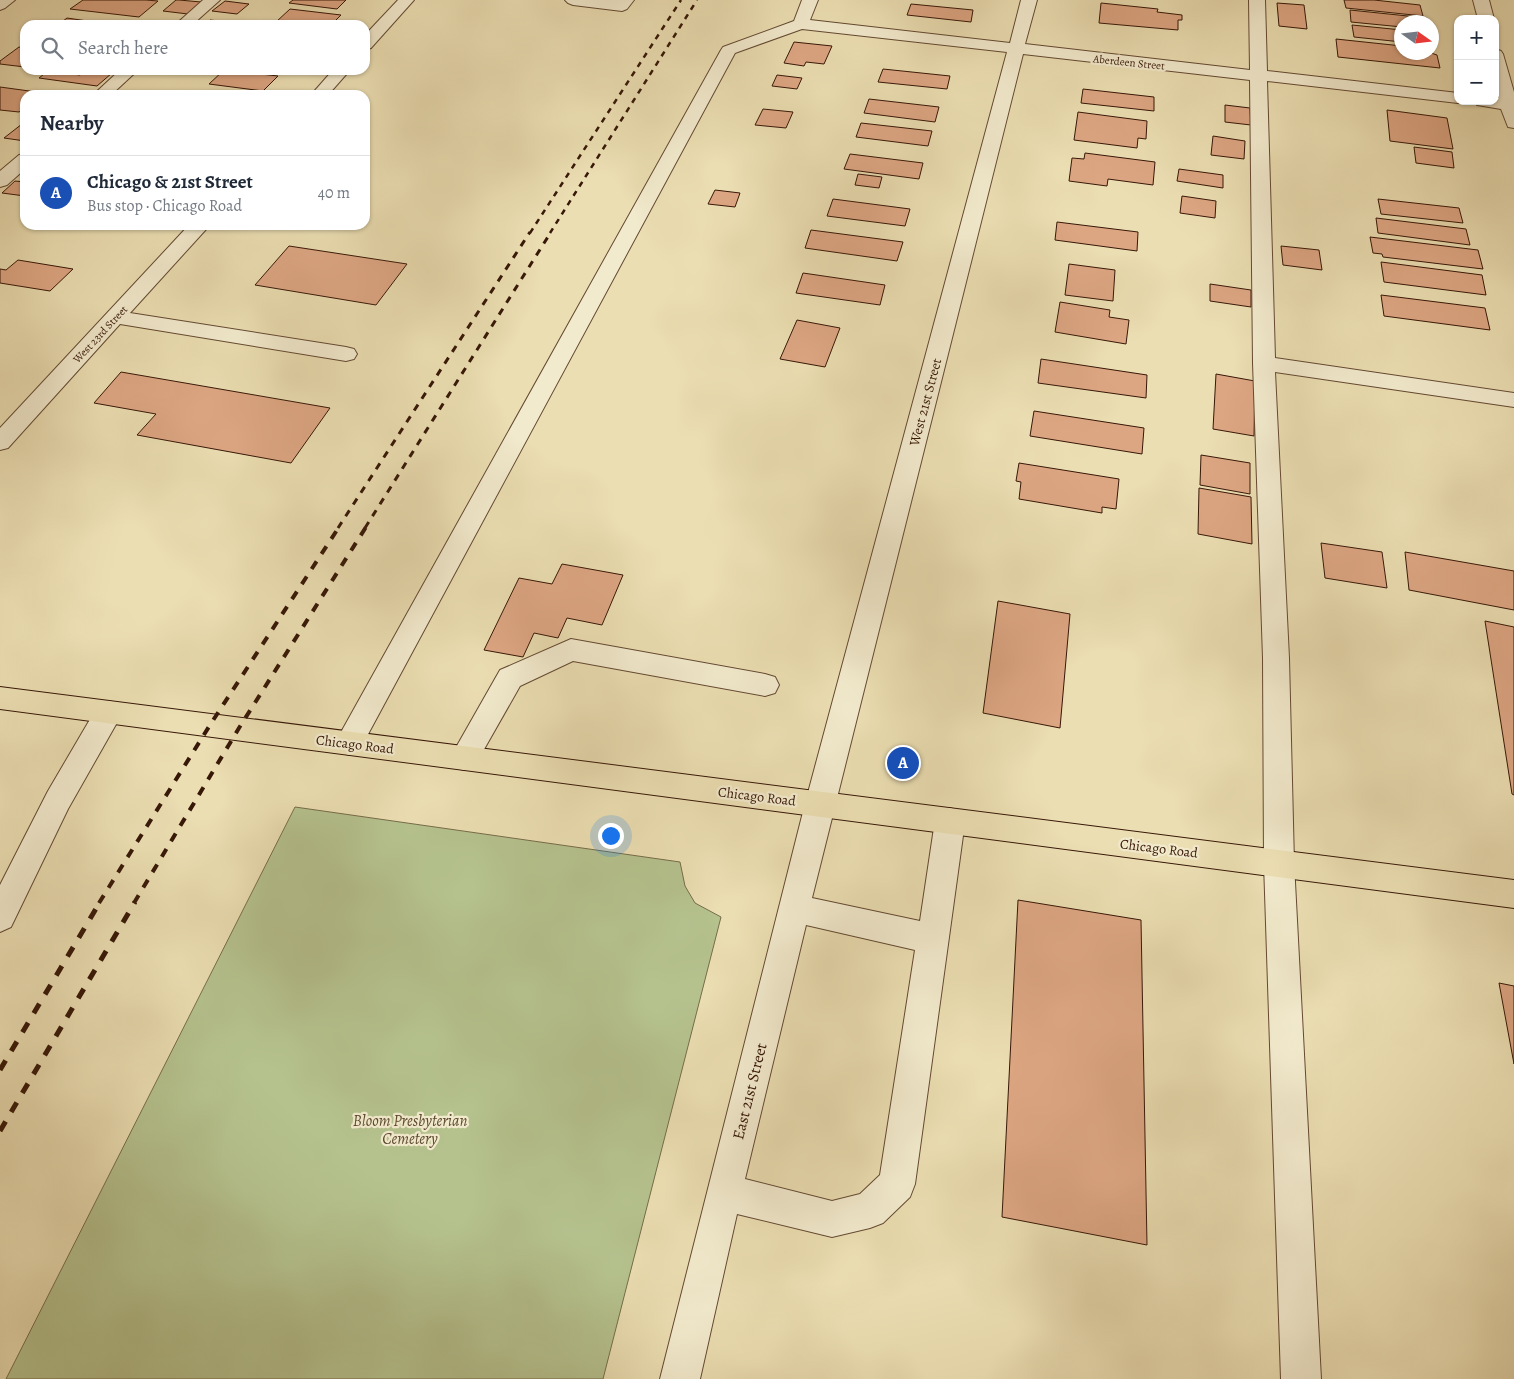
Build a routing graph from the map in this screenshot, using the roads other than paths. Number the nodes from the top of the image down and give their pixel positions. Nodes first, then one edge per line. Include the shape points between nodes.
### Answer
1 (7, 0) edge
2 (212, 0) edge
3 (406, 0) edge
4 (574, 0) edge
5 (810, 0) edge
6 (1028, 0) edge
7 (1257, 0) edge
8 (1481, 0) edge
9 (624, 3) edge
10 (0, 5) edge
11 (1485, 15) edge
12 (188, 20) edge
13 (801, 24) junction
14 (370, 40) edge
15 (1017, 49) junction
16 (1497, 60) edge
17 (124, 75) edge
18 (337, 75) edge
19 (1260, 76) junction
20 (106, 90) edge
21 (324, 90) edge
22 (1454, 98) edge
23 (1511, 104) edge
24 (1514, 123) edge
25 (20, 163) edge
26 (0, 181) edge
27 (195, 230) edge
28 (116, 317) junction
29 (346, 354) dead end
30 (1264, 363) junction
31 (1514, 400) edge
32 (2, 438) edge
33 (765, 685) dead end
34 (0, 698) edge
35 (109, 712) junction
36 (349, 743) junction
37 (464, 758) junction
38 (820, 804) junction
39 (950, 821) junction
40 (1278, 864) junction
41 (1514, 894) edge
42 (3, 905) edge
43 (794, 908) junction
44 (933, 939) junction
45 (724, 1192) junction
46 (680, 1379) edge
47 (1301, 1379) edge

1 - 10 street
2 - 12 street
3 - 14 street
4 - 9 street
5 - 13 street
6 - 15 street, West 21st Street
7 - 19 street
8 - 11 street
13 - 15 street, Aberdeen Street
13 - 36 street via 729,50
15 - 19 street, Aberdeen Street
15 - 38 street, West 21st Street
16 - 23 street
17 - 20 street
18 - 21 street
19 - 22 street, Aberdeen Street
19 - 30 street
23 - 24 street
25 - 26 street
27 - 28 street, West 23rd Street
28 - 29 street
28 - 32 street, West 23rd Street
30 - 31 street
30 - 40 street via 1276,658
33 - 37 street via 571,650 510,678
34 - 35 main road, Chicago Road
35 - 36 main road, Chicago Road
35 - 42 street
36 - 37 main road, Chicago Road
37 - 38 main road, Chicago Road
38 - 39 main road, Chicago Road
38 - 43 street, East 21st Street
39 - 40 main road, Chicago Road
39 - 44 street
40 - 41 main road, Chicago Road
40 - 47 street
43 - 44 street
43 - 45 street, East 21st Street
44 - 45 street via 897,1184 870,1210 832,1220
45 - 46 street, East 21st Street

